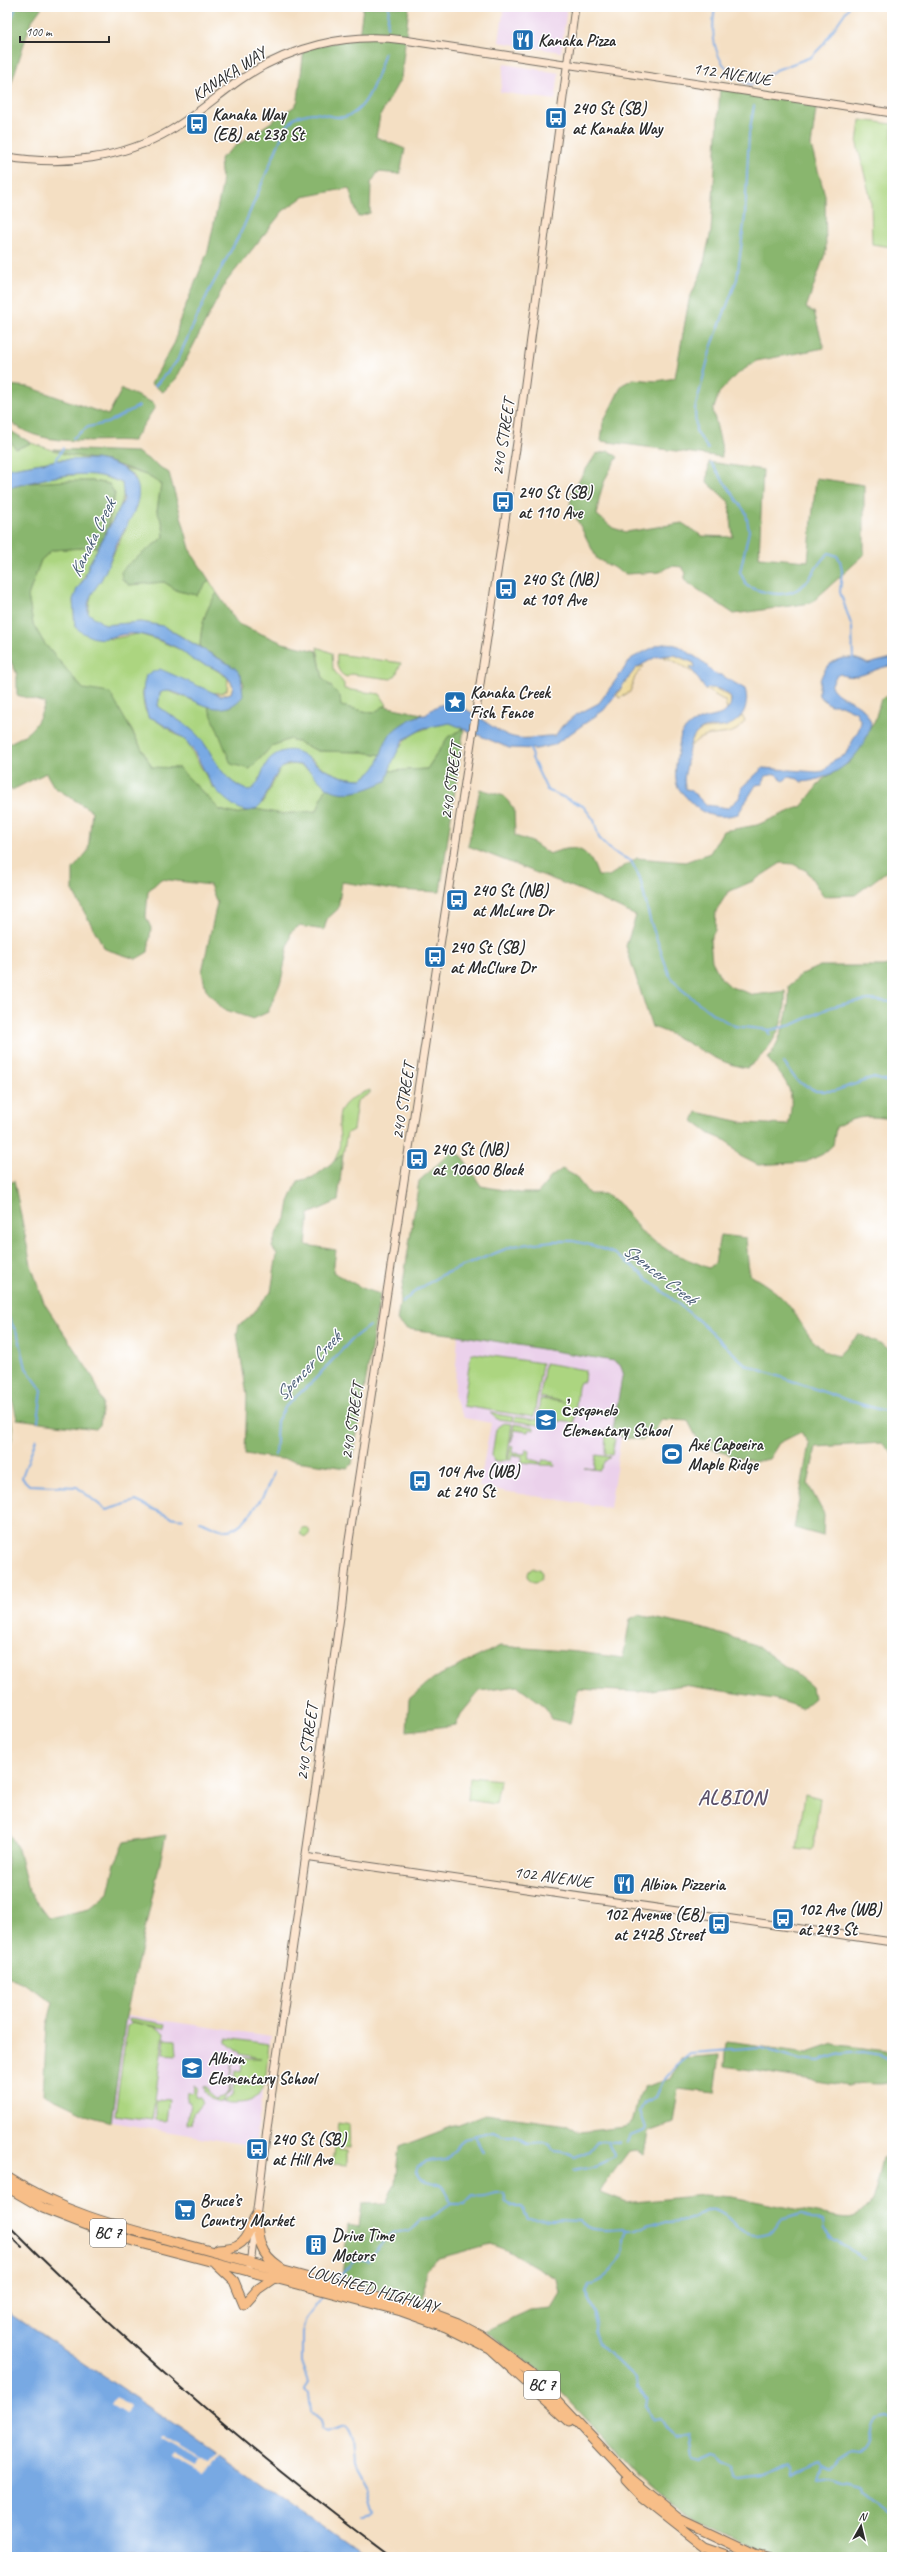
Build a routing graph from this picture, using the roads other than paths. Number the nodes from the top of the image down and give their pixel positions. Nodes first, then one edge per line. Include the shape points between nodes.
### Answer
1 (575, 7) edge
2 (567, 64) junction
3 (892, 113) edge
4 (7, 157) edge
5 (305, 1857) junction
6 (892, 1942) edge
7 (7, 2176) edge
8 (7, 2187) edge
9 (256, 2214) junction
10 (205, 2249) junction
11 (251, 2262) junction
12 (215, 2263) junction
13 (283, 2270) junction
14 (249, 2271) junction
15 (274, 2278) junction
16 (735, 2557) edge
17 (767, 2557) edge

1 - 2 main road, 240 STREET
2 - 3 main road, 112 AVENUE
2 - 4 main road, KANAKA WAY via 377,36 342,39 304,49 264,66 171,130 129,149 68,161
2 - 5 main road, 240 STREET via 525,392 356,1494
5 - 6 main road, 102 AVENUE
5 - 9 main road, 240 STREET
7 - 10 highway, LOUGHEED HIGHWAY / BC 7 via 30,2192 78,2214
8 - 12 highway, LOUGHEED HIGHWAY / BC 7 via 43,2208 79,2223 149,2246
9 - 10 highway via 246,2237 236,2247
9 - 11 main road, 240 STREET
9 - 13 highway via 263,2254
10 - 11 highway, LOUGHEED HIGHWAY / BC 7
11 - 13 highway, LOUGHEED HIGHWAY / BC 7
11 - 14 main road, 240 STREET
12 - 14 highway, LOUGHEED HIGHWAY / BC 7
12 - 15 highway via 234,2281 244,2305 258,2289
13 - 17 highway, LOUGHEED HIGHWAY / BC 7 via 415,2307 479,2334 530,2372 630,2478 679,2518 755,2554
14 - 15 highway, LOUGHEED HIGHWAY / BC 7
15 - 16 highway, LOUGHEED HIGHWAY / BC 7 via 401,2311 446,2327 490,2349 573,2425 642,2498 702,2546

